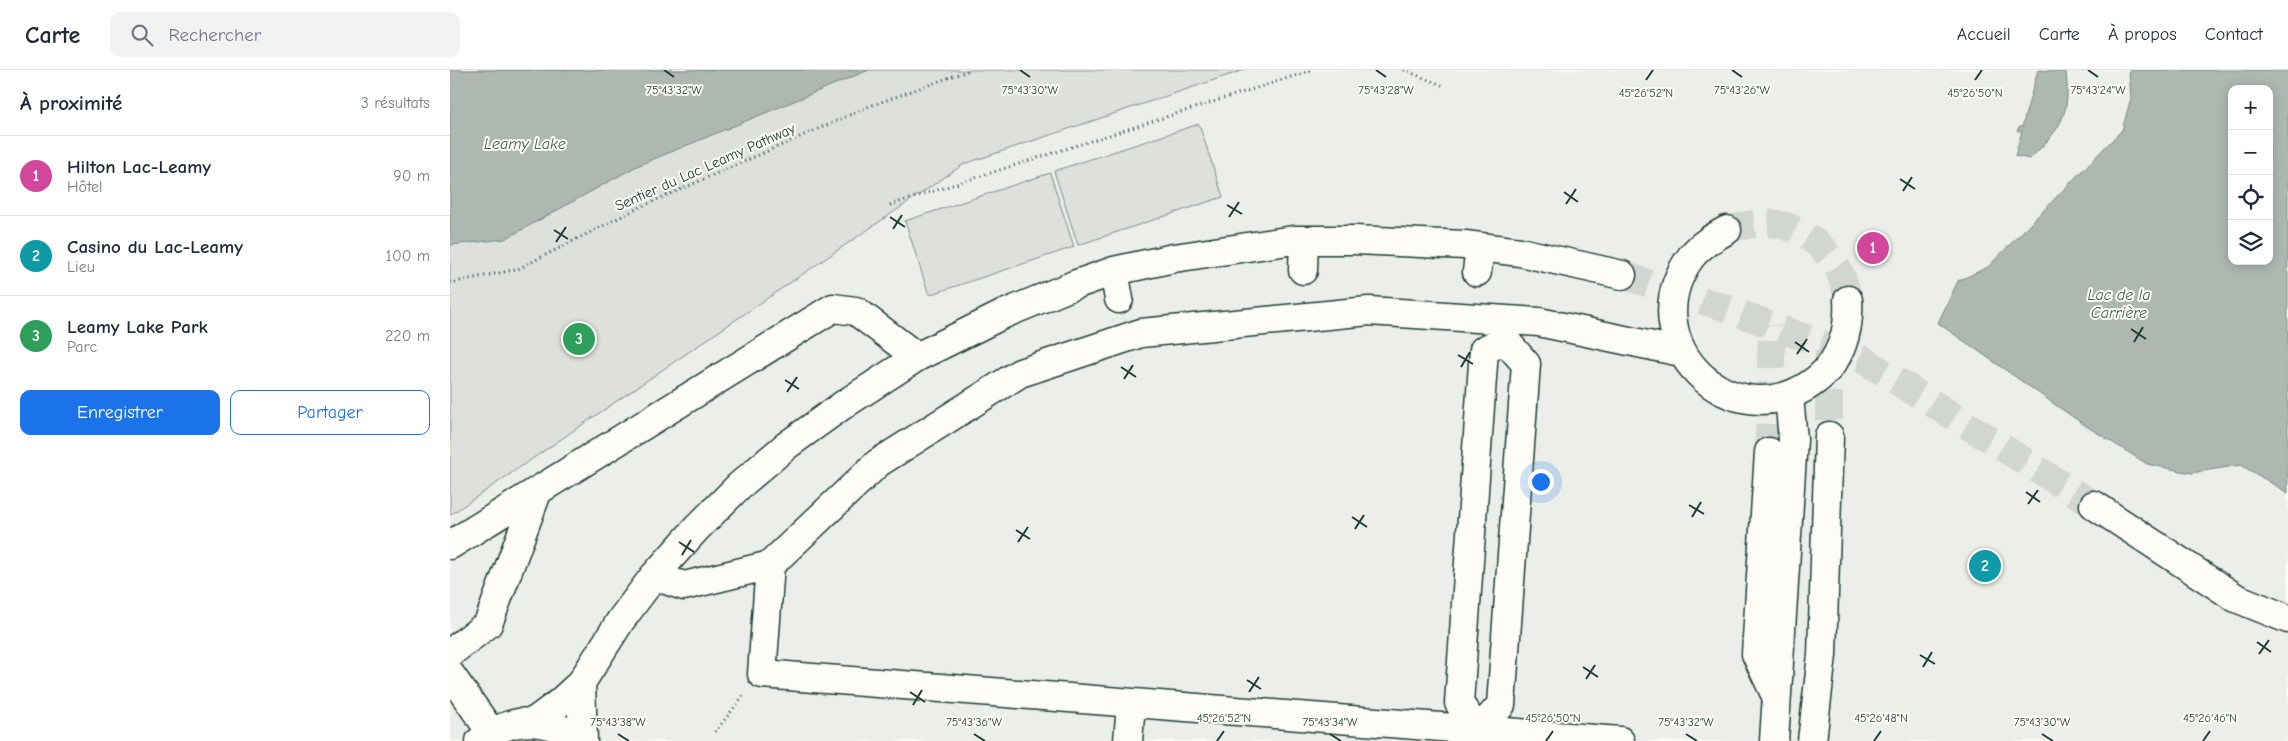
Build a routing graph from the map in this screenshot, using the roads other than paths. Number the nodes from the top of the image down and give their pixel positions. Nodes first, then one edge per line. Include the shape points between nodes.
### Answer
1 (1727, 230) tunnel mouth
2 (1304, 240) junction
3 (1304, 270) dead end
4 (1114, 271) junction
5 (1622, 275) tunnel mouth
6 (1119, 299) dead end
7 (1848, 300) tunnel mouth
8 (1506, 330) junction
9 (1681, 352) junction
10 (917, 357) junction
11 (1789, 396) junction
12 (1829, 436) tunnel mouth
13 (1769, 452) tunnel mouth
14 (538, 490) junction
15 (2094, 505) tunnel mouth
16 (450, 545) edge
17 (770, 565) junction
18 (654, 576) junction
19 (2288, 618) edge
20 (450, 653) edge
21 (450, 674) edge
22 (581, 683) junction
23 (1777, 698) junction
24 (1131, 704) junction
25 (535, 721) junction
26 (1478, 736) edge
27 (486, 737) edge
28 (582, 741) edge
29 (1128, 741) edge
30 (1620, 741) edge
31 (1774, 741) edge
32 (1812, 741) edge

1 - 9 lane via 1708,240 1680,274 1673,300 1673,325
2 - 3 lane
2 - 4 lane via 1235,248
2 - 5 lane via 1355,240 1478,260 1529,254
4 - 6 lane
4 - 10 lane via 1004,314
7 - 11 lane via 1845,336 1836,357 1823,374
8 - 9 lane via 1539,322
8 - 17 lane via 1369,311 1141,333 1020,373 878,463
8 - 26 lane via 1526,364 1501,705
8 - 26 lane via 1484,350 1459,703
9 - 11 lane via 1696,373 1716,388 1741,398 1768,400
10 - 14 lane via 856,311 833,308
10 - 18 lane via 786,446 739,486
11 - 23 lane via 1793,440
12 - 32 lane via 1822,655
13 - 23 lane via 1756,654
14 - 16 lane
14 - 20 lane via 488,624
15 - 19 lane via 2236,598
17 - 18 lane via 684,586
17 - 24 lane via 762,674
18 - 22 lane
21 - 27 lane
22 - 25 lane
22 - 28 lane
23 - 31 lane
24 - 26 lane
24 - 29 lane
25 - 27 lane via 512,723
25 - 28 lane via 552,724
26 - 30 lane

